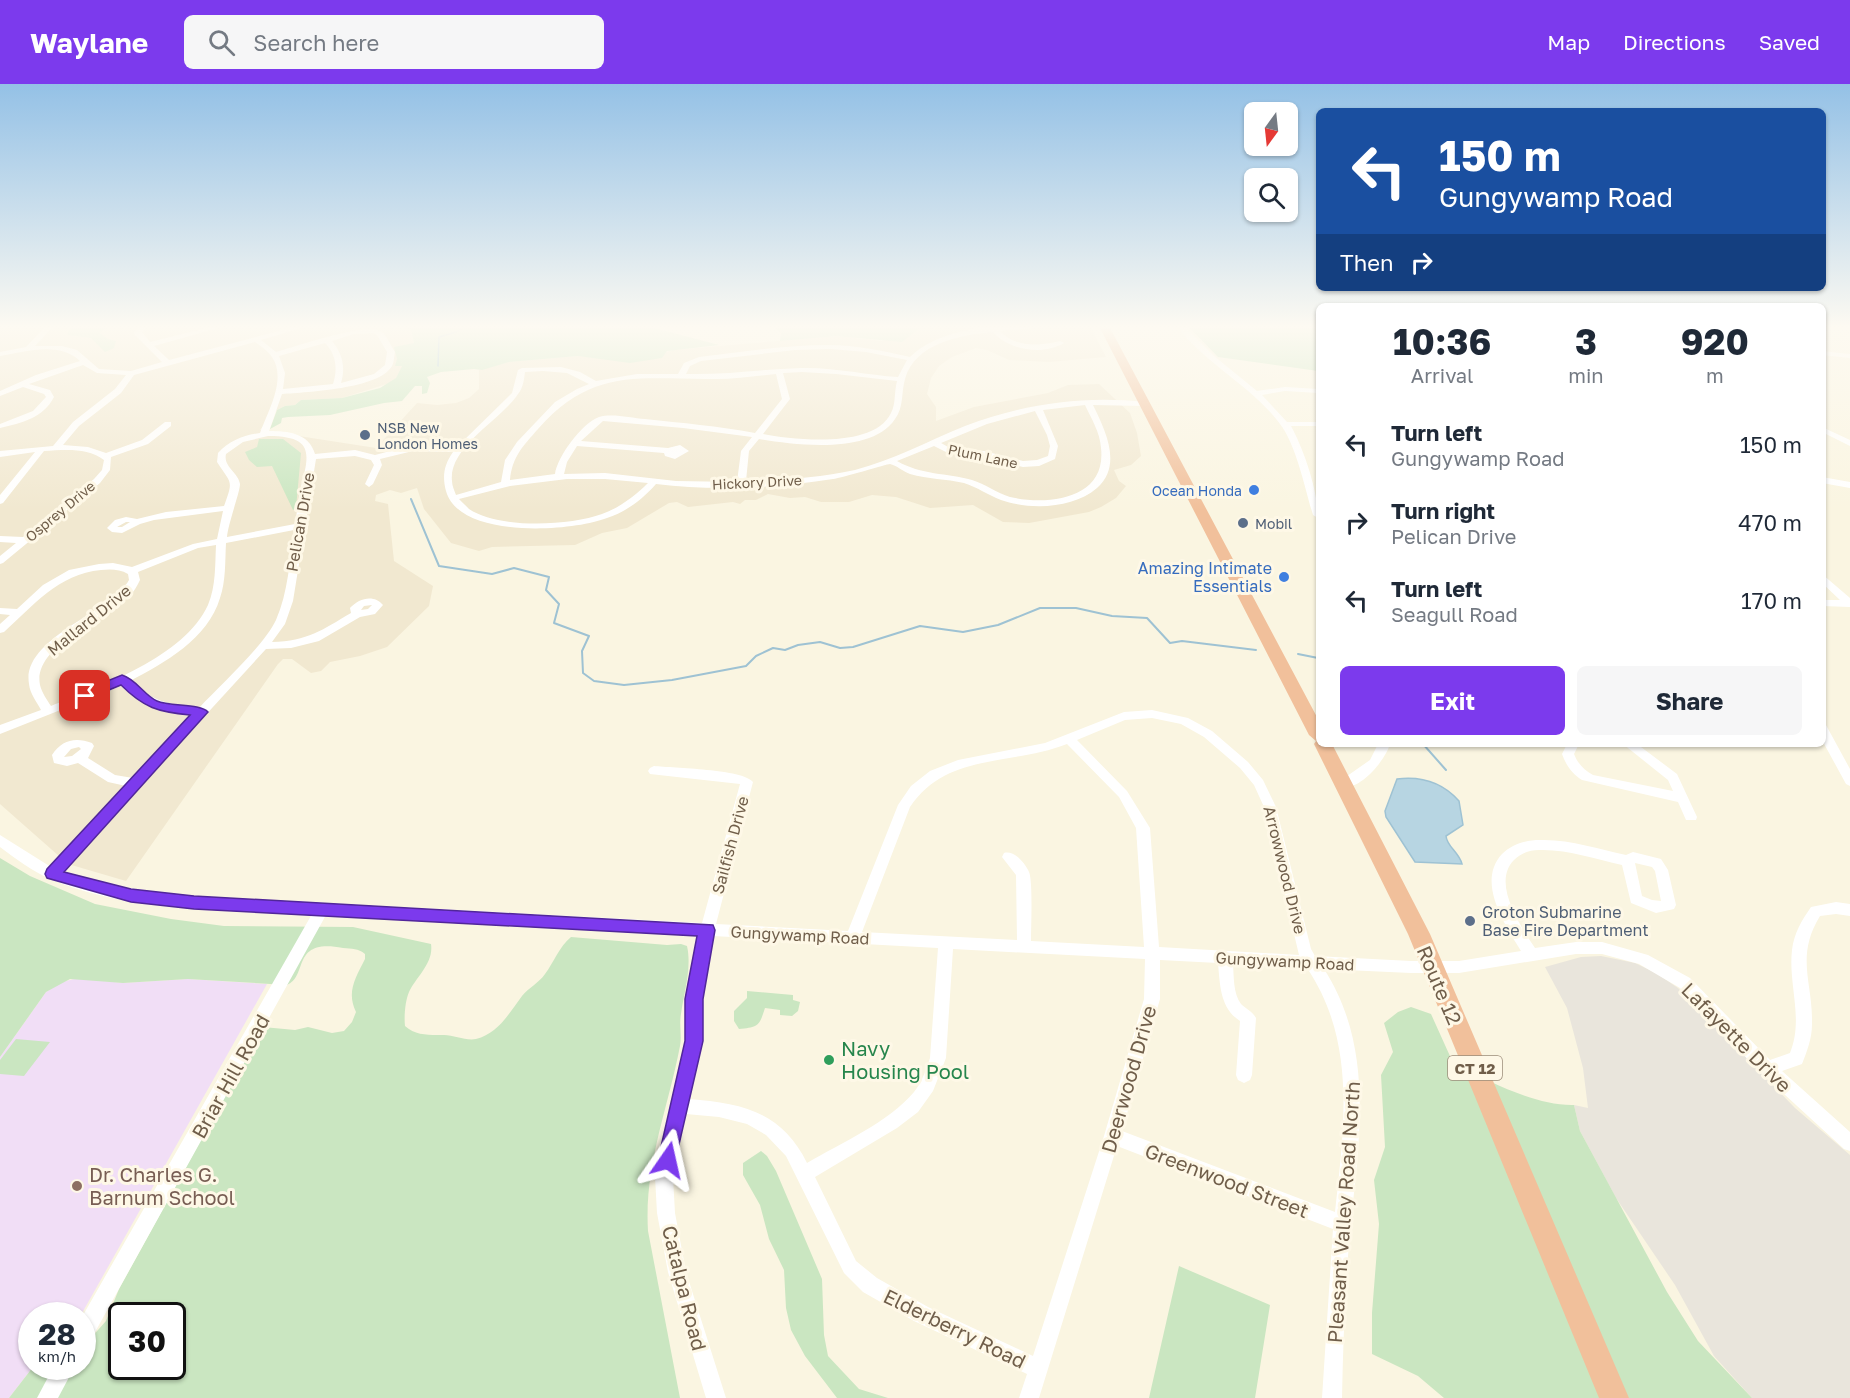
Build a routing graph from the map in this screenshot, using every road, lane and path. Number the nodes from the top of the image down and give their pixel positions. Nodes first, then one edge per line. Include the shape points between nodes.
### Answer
1 (14, 387) edge
2 (32, 387) edge
3 (121, 387) edge
4 (279, 387) edge
5 (326, 387) edge
6 (516, 387) edge
7 (589, 387) edge
8 (783, 387) edge
9 (899, 387) edge
10 (1136, 387) edge
11 (1248, 387) edge
12 (1316, 392) edge
13 (278, 393) junction
14 (1256, 393) junction
15 (0, 394) edge
16 (1145, 404) junction
17 (1089, 405) junction
18 (1038, 408) junction
19 (168, 424) dead end
20 (1285, 424) junction
21 (1316, 424) edge
22 (0, 426) edge
23 (1826, 431) edge
24 (264, 434) junction
25 (757, 436) junction
26 (934, 442) junction
27 (576, 443) junction
28 (1850, 443) edge
29 (55, 448) junction
30 (41, 450) junction
31 (459, 450) junction
32 (668, 451) dead end
33 (0, 454) edge
34 (106, 456) junction
35 (312, 457) junction
36 (375, 458) junction
37 (890, 461) junction
38 (558, 477) junction
39 (654, 481) junction
40 (1826, 481) edge
41 (741, 483) junction
42 (369, 484) dead end
43 (505, 485) junction
44 (1850, 485) edge
45 (454, 498) junction
46 (0, 501) edge
47 (227, 508) junction
48 (1316, 509) edge
49 (136, 522) dead end
50 (298, 526) junction
51 (0, 539) edge
52 (25, 540) junction
53 (221, 541) junction
54 (0, 561) edge
55 (130, 571) junction
56 (1826, 581) edge
57 (1826, 603) edge
58 (1850, 604) edge
59 (0, 611) edge
60 (20, 612) junction
61 (357, 614) dead end
62 (0, 630) edge
63 (263, 646) junction
64 (122, 680) junction
65 (47, 711) junction
66 (201, 712) junction
67 (0, 730) edge
68 (1316, 731) edge
69 (1826, 735) edge
70 (1070, 740) junction
71 (1325, 747) edge
72 (1383, 747) edge
73 (1567, 747) edge
74 (1633, 747) edge
75 (79, 758) dead end
76 (654, 771) dead end
77 (1848, 775) edge
78 (136, 783) junction
79 (1344, 784) junction
80 (1683, 798) junction
81 (1690, 817) dead end
82 (0, 840) edge
83 (1009, 857) dead end
84 (1628, 861) dead end
85 (52, 874) junction
86 (322, 909) junction
87 (1850, 910) edge
88 (707, 930) junction
89 (854, 938) junction
90 (946, 943) junction
91 (1024, 947) junction
92 (1152, 954) junction
93 (1532, 956) junction
94 (1225, 958) junction
95 (1310, 963) junction
96 (1433, 968) junction
97 (1767, 1068) junction
98 (1244, 1075) dead end
99 (678, 1106) junction
100 (1112, 1136) junction
101 (1850, 1143) edge
102 (804, 1174) junction
103 (1342, 1224) junction
104 (96, 1311) edge
105 (1038, 1369) junction
106 (57, 1380) edge
107 (47, 1398) edge
108 (716, 1398) edge
109 (1029, 1398) edge
110 (1332, 1398) edge
111 (1614, 1398) edge

1 - 15 street
2 - 22 street via 47,392 48,404 27,417
3 - 29 street via 76,424
4 - 13 street
5 - 13 street
6 - 31 street via 513,397
7 - 43 street via 562,401 514,450 507,460
8 - 25 street via 786,399
9 - 25 street via 898,411 889,423 871,433 824,443
10 - 16 highway
11 - 14 street
12 - 14 street via 1285,389
13 - 24 street
14 - 20 street
16 - 17 street, Hickory Drive
16 - 68 highway
17 - 18 street, Hickory Drive
17 - 37 street via 1105,443 1106,463 1093,489 1070,499 1016,501 967,481 913,474
18 - 26 street, Hickory Drive via 995,418
18 - 26 street, Plum Lane via 1054,446 1052,457 1039,463 1023,464 948,450
19 - 34 street via 145,442
20 - 21 street
20 - 48 street
23 - 28 street
24 - 35 street, Pelican Drive via 286,434 303,440
24 - 47 street, Pelican Drive via 237,442 220,457 236,484
25 - 27 street via 697,426 601,419
25 - 41 street via 743,457
26 - 37 street, Hickory Drive
27 - 32 street
27 - 38 street via 561,463
29 - 30 street
29 - 34 street via 92,450
30 - 33 street
30 - 46 street
31 - 36 street via 413,448
31 - 45 street via 447,472 448,490
34 - 52 street, Osprey Drive via 108,465 102,476
35 - 36 street via 355,453
35 - 50 street, Pelican Drive
36 - 42 street via 378,465
37 - 41 street, Hickory Drive via 834,476
38 - 39 street, Hickory Drive
38 - 43 street, Hickory Drive
39 - 41 street, Hickory Drive
39 - 45 street via 638,499 621,509 555,527 495,521 461,506
40 - 44 street
43 - 45 street, Hickory Drive
47 - 49 street
47 - 53 street, Pelican Drive
50 - 53 street
50 - 63 street, Pelican Drive via 283,615
51 - 52 street
52 - 54 street, Osprey Drive
53 - 55 street via 177,552
53 - 64 street, Pelican Drive via 212,609 177,648
55 - 60 street, Mallard Drive via 114,565 76,570 53,583
55 - 65 street, Mallard Drive via 134,584 128,592 55,643 39,663 34,685
56 - 58 street
57 - 58 street
59 - 60 street
60 - 62 street, Mallard Drive
61 - 63 street via 315,639
63 - 66 street, Pelican Drive
64 - 65 street, Pelican Drive
64 - 66 street via 152,704
65 - 67 street, Pelican Drive
66 - 78 street, Pelican Drive
69 - 77 street
70 - 89 street, Arrowwood Drive via 1034,751 958,764 924,781 904,805
70 - 92 street, Deerwood Drive via 1123,794 1143,828
70 - 95 street, Arrowwood Drive via 1124,716 1152,714 1198,728 1244,765 1259,783 1270,807
71 - 79 highway, Route 12 / CT 12
72 - 79 street via 1368,769
73 - 80 street via 1570,761 1590,779
74 - 80 street via 1673,777
75 - 78 street via 112,779
76 - 88 street, Sailfish Drive via 747,782
78 - 85 street, Pelican Drive
79 - 96 highway, Route 12 / CT 12
80 - 81 street
82 - 85 street, Gungywamp Road
83 - 91 street via 1023,874
84 - 93 street via 1546,845 1518,849 1508,856 1498,887
85 - 86 street, Gungywamp Road via 131,896
86 - 88 street, Gungywamp Road
86 - 104 street, Briar Hill Road
87 - 97 street via 1816,911 1806,922 1799,941 1798,963 1803,1047 1796,1059
88 - 89 street, Gungywamp Road
88 - 99 street, Catalpa Road via 694,999 694,1041
89 - 90 street, Gungywamp Road
90 - 91 street, Gungywamp Road
90 - 102 street via 938,1058 926,1091 902,1117
91 - 92 street, Gungywamp Road
92 - 94 street, Gungywamp Road
92 - 100 street, Deerwood Drive via 1152,999
93 - 96 street, Lafayette Drive
93 - 97 street, Lafayette Drive via 1602,948 1644,959 1685,983
94 - 95 street, Gungywamp Road
94 - 98 street via 1230,1002 1248,1018
95 - 96 street, Gungywamp Road
95 - 103 street, Pleasant Valley Road North via 1322,978 1336,1013 1348,1045 1353,1075
96 - 111 highway, Route 12 / CT 12
97 - 101 street, Lafayette Drive
99 - 102 street, Elderberry Road via 719,1109 750,1117 772,1129 792,1150
99 - 108 street, Catalpa Road via 664,1177 666,1213 677,1272
100 - 103 street, Greenwood Street
100 - 105 street, Deerwood Drive
102 - 105 street, Elderberry Road via 850,1267 870,1285 921,1314
103 - 110 street, Pleasant Valley Road North
105 - 109 street, Deerwood Drive
106 - 107 street

